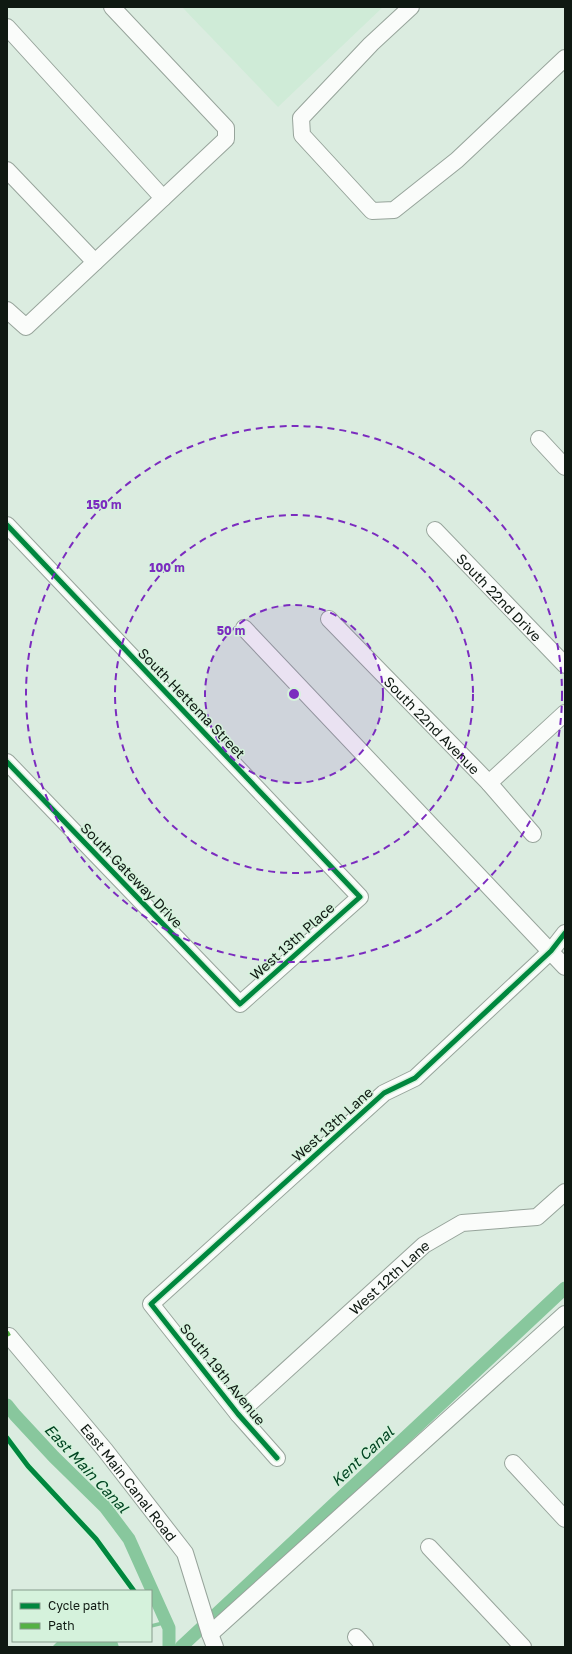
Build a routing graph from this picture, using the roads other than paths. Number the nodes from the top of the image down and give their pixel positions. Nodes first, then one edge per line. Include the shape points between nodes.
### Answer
1 (112, 7) edge
2 (411, 7) edge
3 (7, 27) edge
4 (565, 58) edge
5 (7, 170) edge
6 (163, 198) junction
7 (95, 262) junction
8 (7, 310) edge
9 (539, 439) dead end
10 (565, 467) edge
11 (7, 525) edge
12 (435, 530) dead end
13 (329, 619) dead end
14 (244, 628) dead end
15 (565, 664) edge
16 (565, 713) edge
17 (7, 762) edge
18 (489, 783) junction
19 (533, 834) dead end
20 (360, 897) joint
21 (565, 933) edge
22 (551, 951) junction
23 (565, 967) edge
24 (240, 1004) joint
25 (565, 1192) edge
26 (151, 1304) joint
27 (565, 1314) edge
28 (9, 1336) dead end
29 (238, 1414) junction
30 (277, 1458) dead end
31 (513, 1463) dead end
32 (565, 1519) edge
33 (429, 1547) dead end
34 (212, 1641) edge
35 (523, 1647) edge

1 - 6 street via 226,128 226,140
2 - 4 street via 370,44 301,118 302,135 372,211 394,210 457,160
3 - 6 street
5 - 7 street
6 - 7 street
7 - 8 street via 26,327
9 - 10 street
11 - 20 street, South Hettema Street
12 - 15 street, South 22nd Drive
13 - 18 street, South 22nd Avenue
14 - 22 street
16 - 18 street
17 - 24 street, South Gateway Drive
18 - 19 street, South 22nd Avenue
20 - 24 street, West 13th Place
21 - 22 street, West 13th Lane
22 - 23 street
22 - 26 street, West 13th Lane via 415,1078 384,1093
25 - 29 street, West 12th Lane via 537,1217 462,1223 424,1245
26 - 29 street, South 19th Avenue
27 - 34 street
28 - 34 street, East Main Canal Road via 105,1450 185,1553
29 - 30 street, South 19th Avenue
31 - 32 street
33 - 35 street

